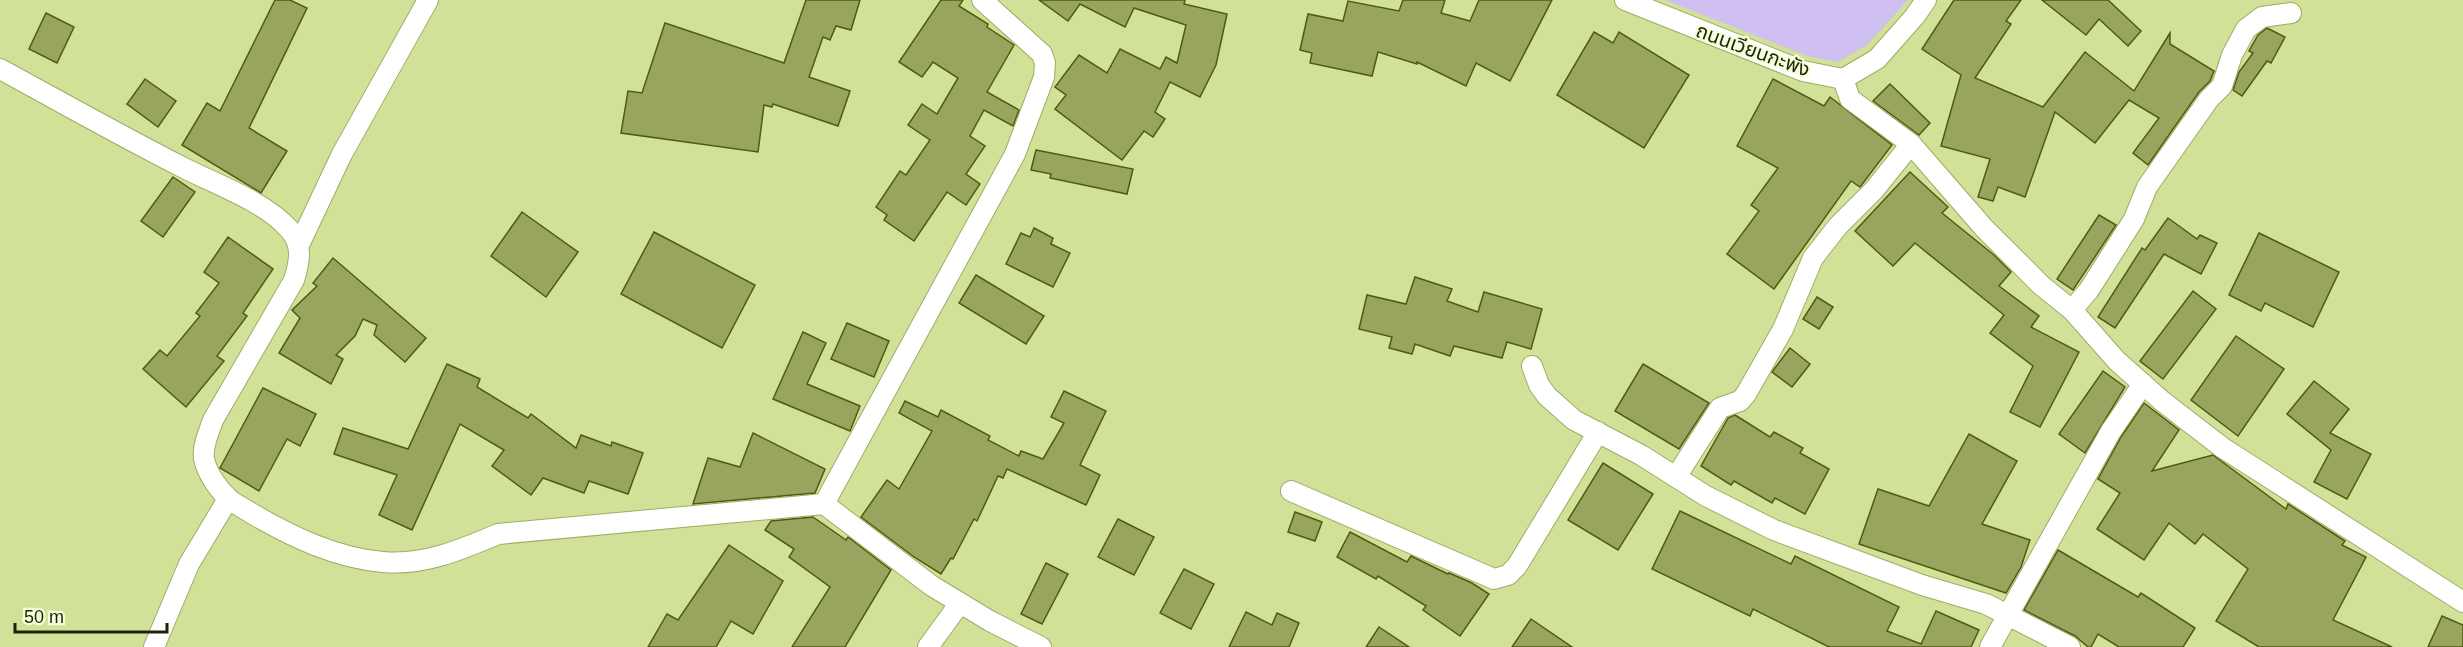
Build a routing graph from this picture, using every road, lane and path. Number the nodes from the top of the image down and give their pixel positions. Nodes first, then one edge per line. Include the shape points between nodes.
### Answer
1 (428, 0) edge
2 (982, 0) edge
3 (1625, 0) edge
4 (1926, 0) edge
5 (2291, 13) dead end
6 (0, 69) edge
7 (1843, 78) junction
8 (1911, 144) junction
9 (299, 245) junction
10 (2072, 310) junction
11 (1532, 366) dead end
12 (2143, 384) junction
13 (1598, 432) junction
14 (1676, 477) junction
15 (1291, 491) dead end
16 (228, 499) junction
17 (824, 504) junction
18 (2463, 602) edge
19 (960, 603) junction
20 (2009, 615) junction
21 (154, 647) edge
22 (928, 647) edge
23 (1041, 647) edge
24 (1990, 647) edge
25 (2070, 647) edge

1 - 9 street via 342,154
2 - 17 street via 1042,54 1044,76 1015,154
3 - 7 street, ถนนเวียนกะพัง via 1803,71
4 - 7 street via 1876,59
5 - 10 street via 2262,16 2246,29 2222,86 2147,187 2134,219
6 - 9 street via 261,207 289,229
7 - 8 street via 1850,99
8 - 10 street via 1984,228
8 - 14 street via 1813,258 1783,329 1746,394 1720,408
9 - 16 street via 294,280 213,420 204,444 204,459
10 - 12 street
11 - 13 street via 1547,396 1575,420
12 - 18 street via 2223,448
12 - 20 street via 2111,431
13 - 14 street
13 - 15 street via 1517,566 1508,575 1494,579
14 - 20 street via 1774,530
16 - 17 street via 290,535 332,552 384,562 429,558 498,534
16 - 21 street via 189,564
17 - 19 street
19 - 22 street
19 - 23 street
20 - 24 street
20 - 25 street

